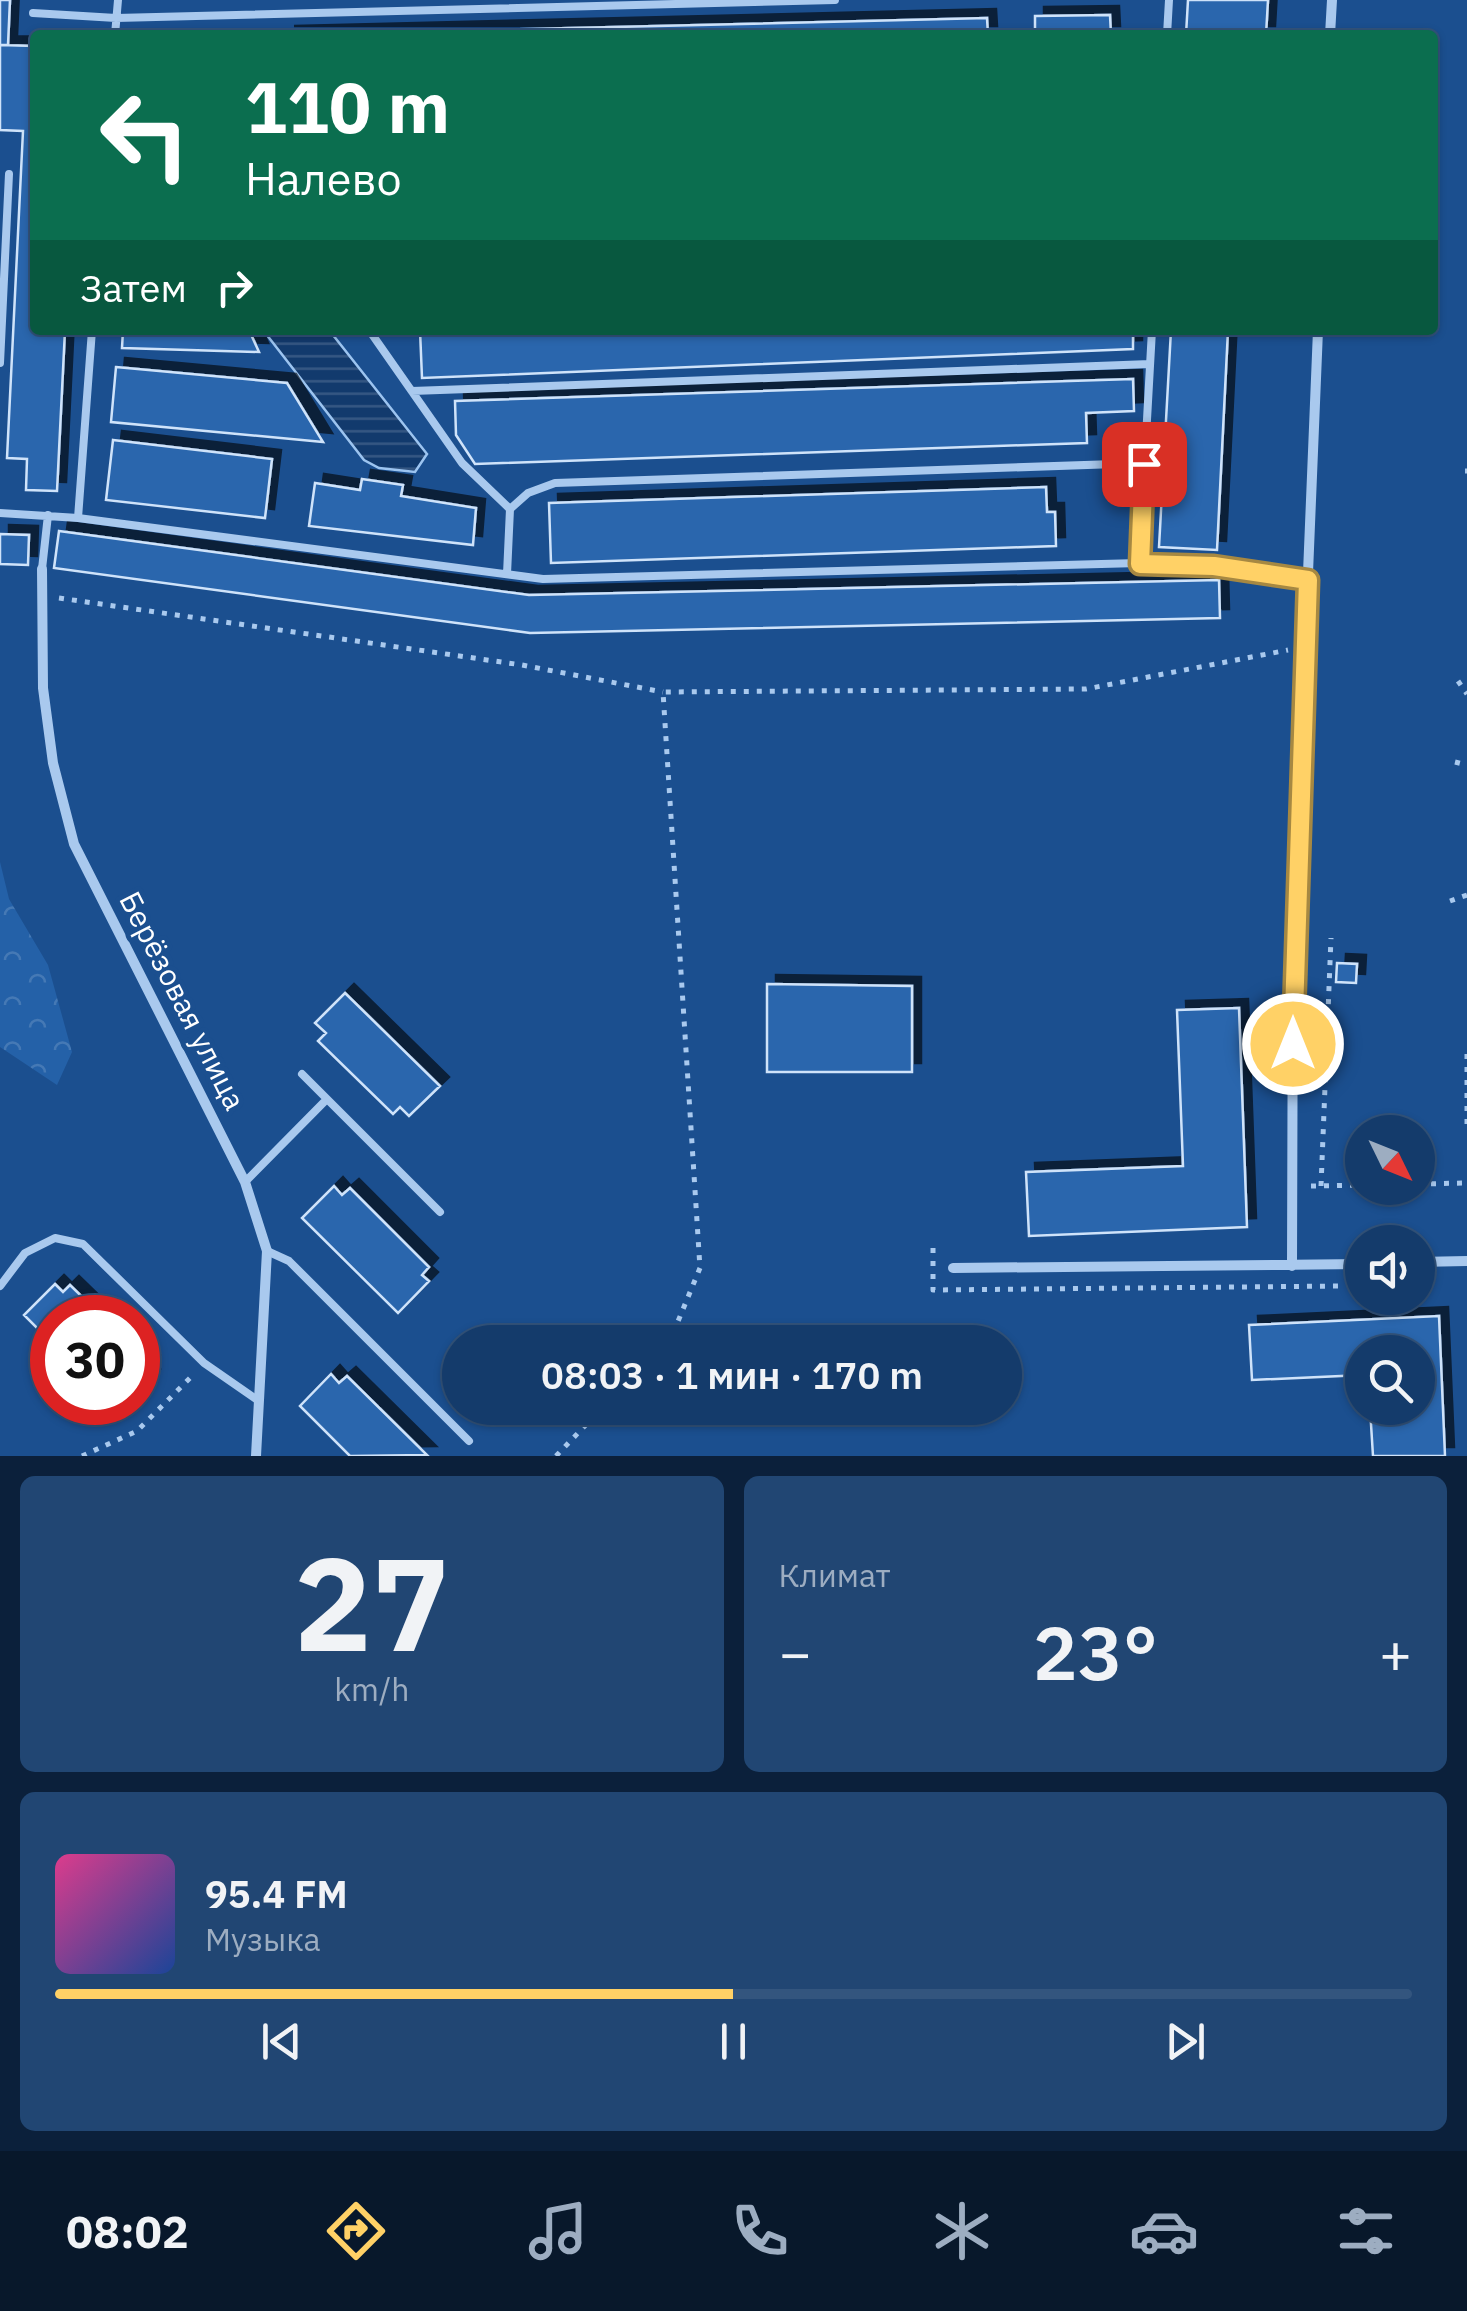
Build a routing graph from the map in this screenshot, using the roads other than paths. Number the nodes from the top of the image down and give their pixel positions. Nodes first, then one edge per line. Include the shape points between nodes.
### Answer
1 (118, 0) edge
2 (834, 0) edge
3 (1169, 0) edge
4 (1332, 0) edge
5 (32, 13) dead end
6 (116, 18) junction
7 (115, 30) edge
8 (1167, 30) edge
9 (1330, 30) edge
10 (9, 174) dead end
11 (92, 335) edge
12 (373, 335) edge
13 (1152, 335) edge
14 (1318, 335) edge
15 (0, 363) edge
16 (1150, 364) junction
17 (412, 391) junction
18 (1144, 464) junction
19 (510, 510) junction
20 (0, 513) edge
21 (48, 515) junction
22 (78, 518) junction
23 (1140, 564) junction
24 (42, 568) joint
25 (507, 574) junction
26 (1308, 580) junction
27 (302, 1074) dead end
28 (327, 1099) junction
29 (245, 1182) junction
30 (440, 1212) dead end
31 (267, 1251) junction
32 (1467, 1261) edge
33 (1435, 1262) edge
34 (1345, 1264) edge
35 (1292, 1266) junction
36 (953, 1268) dead end
37 (0, 1286) edge
38 (256, 1399) junction
39 (469, 1440) dead end
40 (256, 1456) edge

1 - 6 lane
2 - 6 lane
3 - 8 lane
4 - 9 street
5 - 6 lane
6 - 7 lane
10 - 15 lane
11 - 22 lane
12 - 17 lane
13 - 16 lane
14 - 26 street
16 - 17 lane
16 - 18 lane
17 - 19 lane via 462,463
18 - 19 lane via 555,483 528,493
18 - 23 lane
19 - 25 lane
20 - 21 lane
21 - 22 lane
21 - 24 lane
22 - 25 lane
23 - 25 lane via 544,579
23 - 26 lane via 1214,566
24 - 29 street, Берёзовая улица via 43,688 74,844
26 - 35 street via 1293,937
27 - 28 lane
28 - 29 lane
28 - 30 lane
29 - 31 street, Берёзовая улица
31 - 38 street, Берёзовая улица via 267,1319
31 - 39 lane via 289,1262
32 - 33 street
34 - 35 street
35 - 36 street
37 - 38 lane via 25,1254 54,1238 82,1244 204,1363
38 - 40 street, Берёзовая улица

